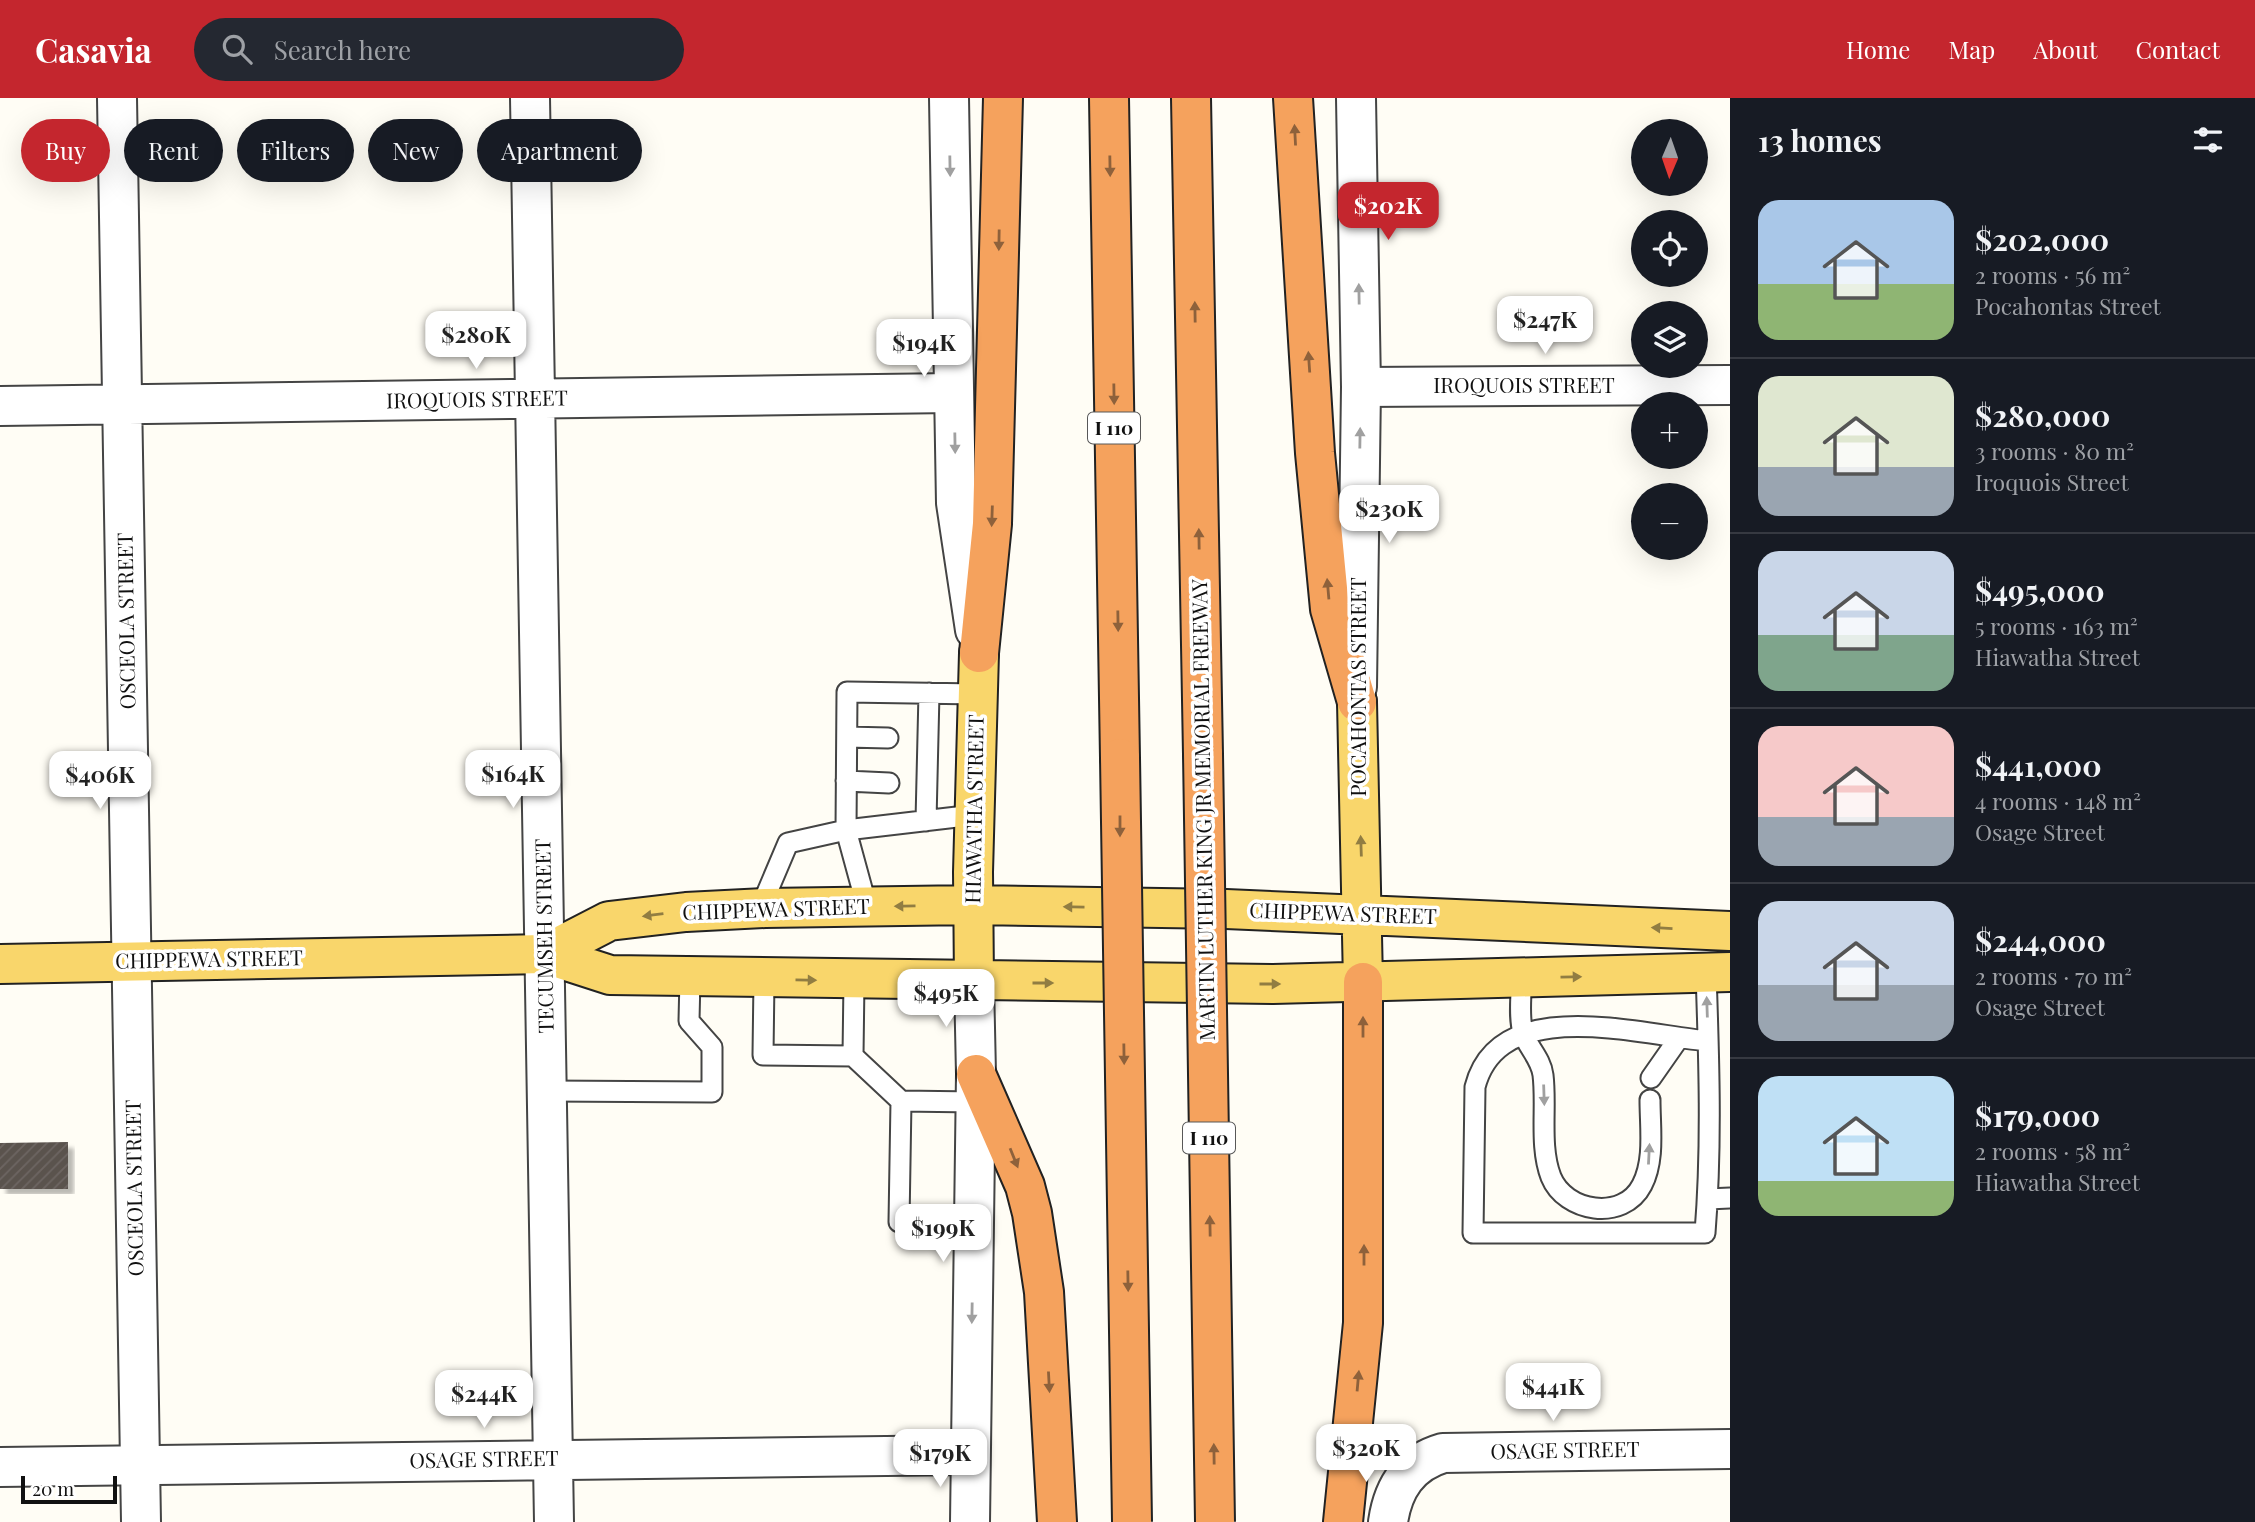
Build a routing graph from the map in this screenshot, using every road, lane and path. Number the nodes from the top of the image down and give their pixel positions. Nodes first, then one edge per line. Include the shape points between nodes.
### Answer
1 (117, 98) edge
2 (530, 98) edge
3 (949, 98) edge
4 (1003, 98) edge
5 (1109, 98) edge
6 (1191, 98) edge
7 (1293, 98) edge
8 (1356, 98) edge
9 (1730, 385) edge
10 (1361, 387) junction
11 (954, 393) junction
12 (536, 400) junction
13 (124, 405) junction
14 (0, 406) edge
15 (979, 653) junction
16 (929, 693) junction
17 (978, 694) junction
18 (1357, 702) junction
19 (847, 737) junction
20 (888, 738) dead end
21 (846, 781) junction
22 (889, 783) dead end
23 (974, 815) junction
24 (926, 821) junction
25 (846, 830) junction
26 (973, 905) junction
27 (867, 907) junction
28 (760, 909) junction
29 (1363, 915) junction
30 (1730, 931) edge
31 (545, 954) junction
32 (132, 962) junction
33 (0, 964) edge
34 (1718, 973) edge
35 (690, 978) junction
36 (1521, 978) junction
37 (764, 980) junction
38 (854, 981) junction
39 (974, 982) junction
40 (1363, 982) junction
41 (1522, 1032) junction
42 (1679, 1038) junction
43 (1708, 1041) junction
44 (853, 1056) junction
45 (1651, 1078) dead end
46 (976, 1088) junction
47 (547, 1091) junction
48 (1650, 1100) dead end
49 (901, 1101) junction
50 (1730, 1198) edge
51 (1708, 1199) junction
52 (973, 1223) junction
53 (1730, 1448) edge
54 (969, 1455) junction
55 (553, 1459) junction
56 (140, 1464) junction
57 (0, 1467) edge
58 (141, 1522) edge
59 (554, 1522) edge
60 (970, 1522) edge
61 (1057, 1522) edge
62 (1132, 1522) edge
63 (1215, 1522) edge
64 (1343, 1522) edge
65 (1388, 1522) edge

1 - 13 street, OSCEOLA STREET
2 - 12 street, TECUMSEH STREET
3 -> 11 street, HIAWATHA STREET
4 -> 15 highway via 992,524
5 -> 62 highway, I 110, bridge
63 -> 6 highway, MARTIN LUTHER KING JR MEMORIAL FREEWAY / I 110, bridge
18 -> 7 highway via 1329,596 1315,453
10 -> 8 street, POCAHONTAS STREET
9 - 10 street, IROQUOIS STREET
18 -> 10 street, POCAHONTAS STREET
11 - 12 street, IROQUOIS STREET
11 -> 15 street, HIAWATHA STREET via 956,503
12 - 13 street, IROQUOIS STREET
12 - 31 street, TECUMSEH STREET
13 - 14 street, IROQUOIS STREET
13 - 32 street, OSCEOLA STREET
15 - 17 main road, HIAWATHA STREET
16 - 17 lane
16 - 19 lane via 847,692
16 - 24 lane via 923,739
17 - 23 main road, HIAWATHA STREET
29 -> 18 main road, POCAHONTAS STREET
19 - 20 lane
19 - 21 lane
21 - 22 lane
21 - 25 lane
23 - 24 lane
23 - 26 main road, HIAWATHA STREET
24 - 25 lane
25 - 27 lane
25 - 28 lane via 788,843
26 -> 27 main road, CHIPPEWA STREET
29 -> 26 main road, CHIPPEWA STREET
26 - 39 main road, HIAWATHA STREET
27 - 28 main road, CHIPPEWA STREET
28 -> 31 main road, CHIPPEWA STREET via 609,921
30 -> 29 main road, CHIPPEWA STREET
29 - 40 main road, POCAHONTAS STREET
31 - 32 main road, CHIPPEWA STREET
31 - 35 main road, CHIPPEWA STREET via 610,975
31 - 47 street, TECUMSEH STREET
32 - 33 main road, CHIPPEWA STREET
32 - 56 street, OSCEOLA STREET
36 -> 34 main road, CHIPPEWA STREET
43 -> 34 lane
35 - 37 main road, CHIPPEWA STREET
35 - 47 lane via 689,1021 712,1047 712,1092
36 - 40 main road, CHIPPEWA STREET
36 - 41 lane
37 -> 38 main road, CHIPPEWA STREET
37 - 44 lane via 763,1055
38 - 39 main road, CHIPPEWA STREET
38 - 44 lane
39 -> 40 main road, CHIPPEWA STREET
39 - 46 street, HIAWATHA STREET
64 -> 40 highway via 1363,1323
41 - 42 lane via 1592,1026
41 -> 48 lane via 1543,1072 1551,1178 1566,1198 1591,1209 1619,1206 1641,1188 1650,1163
41 - 51 lane via 1493,1052 1480,1068 1475,1087 1473,1233 1705,1233
42 - 43 lane
42 - 45 lane
43 - 51 lane
44 - 49 lane
46 - 49 lane
46 - 52 street, HIAWATHA STREET
46 -> 61 highway via 1011,1151 1032,1213 1044,1292
47 - 55 street, TECUMSEH STREET
49 - 52 lane via 899,1222
50 - 51 lane
52 -> 54 street, HIAWATHA STREET
53 - 65 street, OSAGE STREET via 1443,1453 1422,1460 1407,1474 1394,1495
54 - 55 street, OSAGE STREET
54 - 60 street, HIAWATHA STREET
55 - 56 street, OSAGE STREET
55 - 59 street, TECUMSEH STREET
56 - 57 street, OSAGE STREET
56 - 58 street, OSCEOLA STREET

